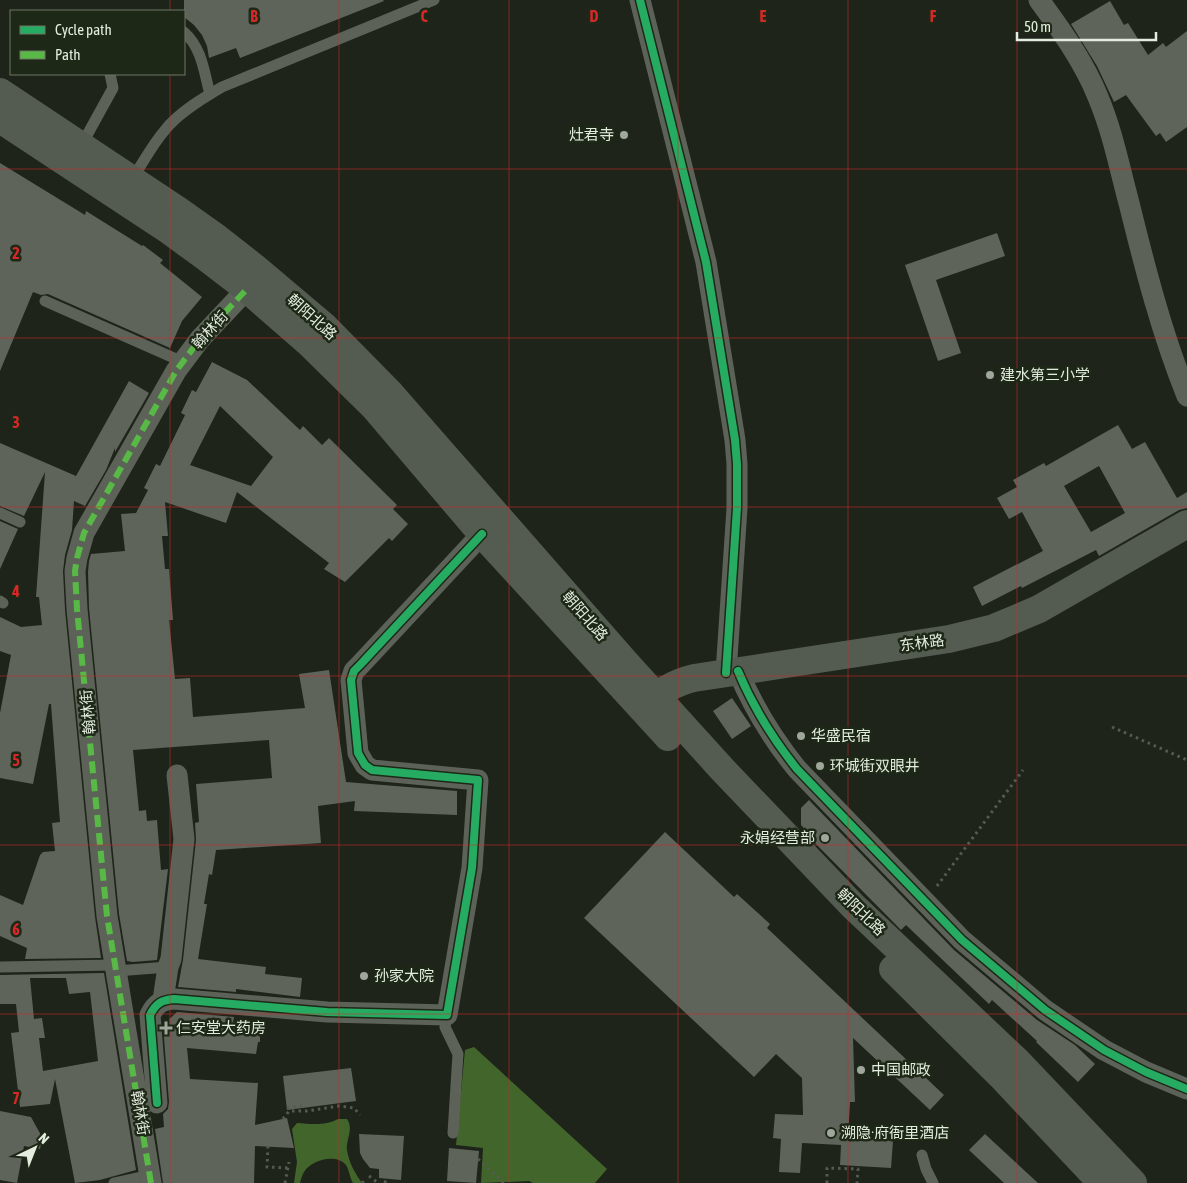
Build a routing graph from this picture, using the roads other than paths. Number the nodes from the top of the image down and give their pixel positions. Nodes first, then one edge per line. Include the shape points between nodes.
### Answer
1 (434, 0) edge
2 (640, 0) edge
3 (1039, 0) edge
4 (185, 33) edge
5 (110, 75) edge
6 (0, 92) edge
7 (210, 94) junction
8 (0, 119) edge
9 (81, 146) junction
10 (132, 179) junction
11 (248, 289) junction
12 (45, 300) dead end
13 (183, 362) junction
14 (1187, 396) edge
15 (0, 513) edge
16 (20, 522) dead end
17 (1187, 524) edge
18 (482, 534) junction
19 (732, 672) junction
20 (648, 702) junction
21 (177, 775) dead end
22 (0, 967) edge
23 (168, 967) junction
24 (116, 968) junction
25 (163, 1000) junction
26 (447, 1015) junction
27 (1187, 1089) edge
28 (157, 1103) dead end
29 (453, 1132) dead end
30 (922, 1155) dead end
31 (151, 1179) edge
32 (114, 1183) edge
33 (933, 1183) edge
34 (1102, 1183) edge
35 (1133, 1183) edge

1 - 7 lane
2 - 19 street via 706,262 735,440 737,508
3 - 14 street via 1086,71 1108,122 1147,275
4 - 7 lane via 200,54
5 - 9 lane via 113,88
6 - 9 main road, 朝阳北路
7 - 10 lane via 165,128
8 - 11 main road, 朝阳北路 via 166,229
9 - 10 main road, 朝阳北路
10 - 20 main road, 朝阳北路 via 254,267 325,328 390,392
11 - 13 street, 翰林街
11 - 18 main road, 朝阳北路 via 374,407
12 - 13 lane
13 - 24 street, 翰林街 via 84,533 77,558 76,609 107,916
15 - 16 lane
17 - 19 main road, 东林路 via 1039,609 994,628 949,639
18 - 20 main road, 朝阳北路
18 - 26 street via 354,671 350,680 358,753 365,765 372,770 478,780 472,868
19 - 20 main road, 东林路 via 680,681
19 - 27 street via 797,770 962,940 1074,1031 1125,1061
20 - 34 main road, 朝阳北路 via 842,918 1001,1076
20 - 35 main road, 朝阳北路 via 722,769 853,906 1018,1061
21 - 23 street via 184,839
22 - 24 lane
23 - 24 lane
23 - 25 street
24 - 31 street, 翰林街
25 - 26 street via 327,1012
25 - 28 street via 150,1015
26 - 29 lane via 445,1027 458,1054
30 - 33 lane
31 - 32 lane

